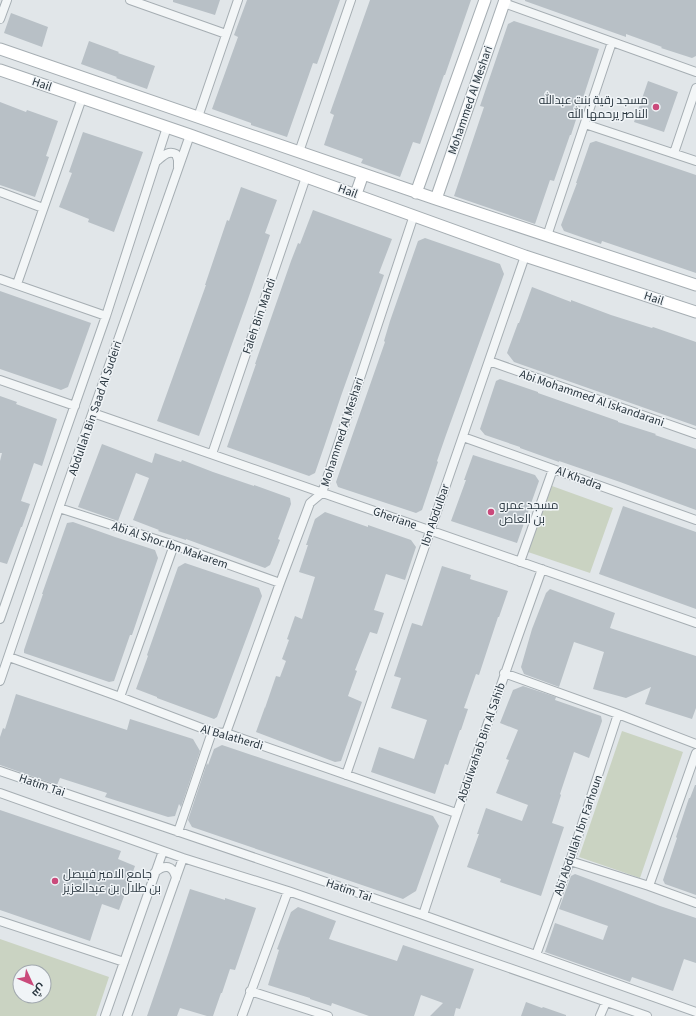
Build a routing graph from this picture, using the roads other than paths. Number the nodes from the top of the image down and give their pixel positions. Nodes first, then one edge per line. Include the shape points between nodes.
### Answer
1 (7, 0) edge
2 (130, 0) edge
3 (238, 0) edge
4 (351, 0) edge
5 (484, 0) edge
6 (504, 2) edge
7 (0, 19) edge
8 (226, 34) junction
9 (612, 42) junction
10 (0, 49) edge
11 (0, 70) edge
12 (696, 72) edge
13 (696, 88) edge
14 (82, 98) junction
15 (198, 118) junction
16 (585, 124) junction
17 (167, 127) junction
18 (190, 134) junction
19 (299, 152) junction
20 (674, 154) junction
21 (157, 161) junction
22 (696, 161) edge
23 (426, 164) junction
24 (446, 169) junction
25 (178, 170) junction
26 (363, 174) junction
27 (306, 177) junction
28 (0, 192) edge
29 (416, 193) junction
30 (356, 194) junction
31 (436, 199) junction
32 (43, 208) junction
33 (414, 215) junction
34 (547, 236) junction
35 (525, 256) junction
36 (0, 278) edge
37 (17, 284) junction
38 (696, 285) edge
39 (696, 312) edge
40 (106, 316) junction
41 (489, 361) junction
42 (0, 380) edge
43 (75, 406) junction
44 (93, 413) junction
45 (696, 434) edge
46 (463, 437) junction
47 (212, 454) junction
48 (553, 469) junction
49 (322, 492) junction
50 (59, 508) junction
51 (696, 520) edge
52 (430, 530) junction
53 (174, 545) junction
54 (520, 562) junction
55 (542, 569) junction
56 (280, 583) junction
57 (0, 619) edge
58 (696, 623) edge
59 (9, 657) junction
60 (504, 673) junction
61 (0, 681) edge
62 (120, 697) junction
63 (618, 714) junction
64 (212, 732) junction
65 (226, 733) junction
66 (696, 744) edge
67 (696, 753) edge
68 (0, 771) edge
69 (346, 774) junction
70 (0, 793) edge
71 (456, 813) junction
72 (178, 832) junction
73 (163, 850) junction
74 (183, 858) junction
75 (570, 861) junction
76 (155, 872) junction
77 (176, 878) junction
78 (649, 886) junction
79 (288, 891) junction
80 (696, 903) edge
81 (423, 915) junction
82 (0, 921) edge
83 (536, 955) junction
84 (124, 962) junction
85 (250, 991) junction
86 (606, 1002) junction
87 (696, 1012) edge
88 (105, 1016) edge
89 (127, 1016) edge
90 (242, 1016) edge
91 (328, 1016) edge
92 (600, 1016) edge
93 (647, 1016) edge

1 - 7 street
2 - 8 street
3 - 8 street
4 - 19 street
5 - 23 street, Mohammed Al Meshari
6 - 9 street
6 - 24 street, Mohammed Al Meshari
8 - 15 street
9 - 12 street
9 - 16 street
10 - 15 street, Hail
11 - 14 street, Hail
13 - 20 street
14 - 17 street, Hail
14 - 32 street
15 - 19 street, Hail
16 - 20 street
16 - 34 street
17 - 18 street, Hail
17 - 21 street, Abdullah Bin Saad Al Sudeiri
18 - 25 street, Abdullah Bin Saad Al Sudeiri
18 - 27 street, Hail
19 - 26 street, Hail
20 - 22 street
21 - 25 street via 168,152 174,153 178,160
21 - 40 street, Abdullah Bin Saad Al Sudeiri
23 - 24 street via 426,174 432,182 438,181
23 - 29 street, Mohammed Al Meshari
24 - 31 street, Mohammed Al Meshari
25 - 44 street, Abdullah Bin Saad Al Sudeiri
26 - 29 street, Hail
26 - 30 street
27 - 30 street, Hail
27 - 47 street, Faleh Bin Mahdi
28 - 32 street
29 - 31 street, Hail
30 - 33 street, Hail
31 - 34 street, Hail
32 - 37 street
33 - 35 street, Hail
33 - 49 street, Mohammed Al Meshari
34 - 38 street, Hail
35 - 39 street, Hail
35 - 41 street, Ibn Abdulbar
36 - 37 street
37 - 40 street
40 - 43 street, Abdullah Bin Saad Al Sudeiri
41 - 45 street, Abi Mohammed Al Iskandarani
41 - 46 street, Ibn Abdulbar
42 - 43 street
43 - 57 street, Abdullah Bin Saad Al Sudeiri
44 - 47 street, Gheriane
44 - 50 street, Abdullah Bin Saad Al Sudeiri
46 - 48 street, Al Khadra
46 - 52 street, Ibn Abdulbar
47 - 49 street, Gheriane
48 - 51 street, Al Khadra
48 - 54 street
49 - 52 street, Gheriane
49 - 56 street, Mohammed Al Meshari via 310,503
50 - 53 street, Abi Al Shor Ibn Makarem
50 - 59 street, Abdullah Bin Saad Al Sudeiri
52 - 54 street, Gheriane
52 - 69 street, Ibn Abdulbar
53 - 56 street, Abi Al Shor Ibn Makarem
53 - 62 street
54 - 55 street, Gheriane
55 - 58 street, Gheriane
55 - 60 street, Abdulwahab Bin Al Sahib
56 - 65 street, Mohammed Al Meshari
59 - 61 street, Abdullah Bin Saad Al Sudeiri
59 - 62 street, Al Balatherdi
60 - 63 street
60 - 71 street, Abdulwahab Bin Al Sahib
62 - 64 street, Al Balatherdi
63 - 66 street
63 - 75 street, Abi Abdullah Ibn Farhoun
64 - 65 street, Al Balatherdi
64 - 72 street
65 - 69 street, Al Balatherdi
67 - 78 street
68 - 72 street, Hatim Tai
69 - 71 street, Al Balatherdi
70 - 73 street, Hatim Tai
71 - 81 street, Abdulwahab Bin Al Sahib
72 - 81 street, Hatim Tai
73 - 74 street, Hatim Tai
73 - 76 street
74 - 77 street
74 - 79 street, Hatim Tai
75 - 78 street
75 - 83 street, Abi Abdullah Ibn Farhoun
76 - 77 street via 163,867 170,868
76 - 84 street
77 - 89 street
78 - 80 street
79 - 85 street
79 - 86 street, Hatim Tai
81 - 83 street, Hatim Tai
82 - 84 street
83 - 87 street, Hatim Tai
84 - 88 street
85 - 90 street
85 - 91 street
86 - 92 street
86 - 93 street, Hatim Tai

